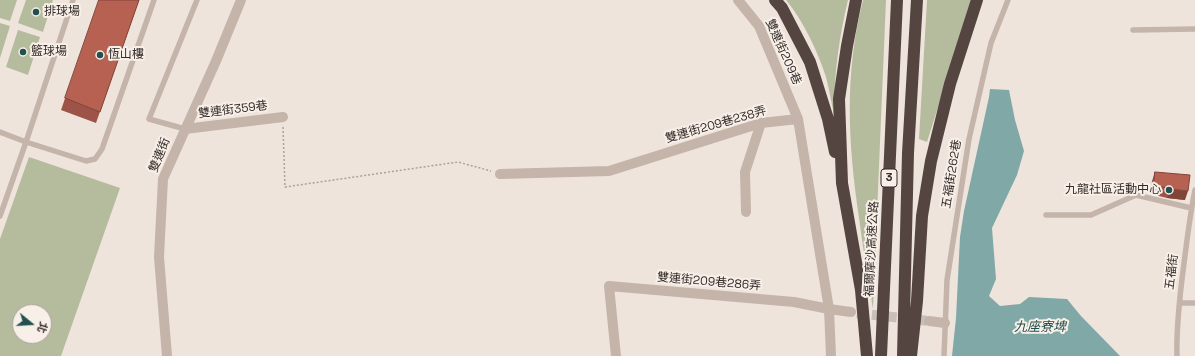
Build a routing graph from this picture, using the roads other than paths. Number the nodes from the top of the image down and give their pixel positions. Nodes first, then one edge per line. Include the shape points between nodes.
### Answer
1 (73, 0) edge
2 (154, 0) edge
3 (197, 0) edge
4 (241, 0) edge
5 (738, 0) edge
6 (775, 0) edge
7 (856, 0) edge
8 (897, 0) edge
9 (917, 0) edge
10 (976, 0) edge
11 (1008, 0) edge
12 (1195, 29) edge
13 (1133, 30) dead end
14 (283, 118) road end
15 (798, 119) junction
16 (761, 123) junction
17 (185, 129) junction
18 (0, 132) edge
19 (26, 142) junction
20 (500, 174) road end
21 (842, 183) junction
22 (1195, 190) edge
23 (1191, 208) junction
24 (746, 212) dead end
25 (1046, 215) dead end
26 (0, 216) edge
27 (1180, 303) junction
28 (1195, 303) edge
29 (829, 309) junction
30 (851, 312) tunnel mouth
31 (929, 322) tunnel mouth
32 (945, 323) junction
33 (167, 356) edge
34 (616, 356) edge
35 (831, 356) edge
36 (867, 356) edge
37 (881, 356) edge
38 (903, 356) edge
39 (911, 356) edge
40 (944, 356) edge
41 (1177, 356) edge

1 - 19 lane
2 - 19 lane via 102,149 95,159 86,161
3 - 17 lane via 149,119
4 - 17 street, 雙連街
5 - 15 street, 雙連街209巷 via 760,26
6 - 21 highway via 782,8 810,62 828,119
7 - 21 highway via 839,99
8 - 37 highway, 福爾摩沙高速公路 / 3
9 - 38 highway, 3 via 908,152
10 - 39 highway via 950,84 931,161 922,216
11 - 32 lane, 五福街262巷 via 991,44 969,139 947,280
12 - 13 lane
14 - 17 street, 雙連街359巷
15 - 16 street, 雙連街209巷238弄
15 - 29 street
16 - 20 street, 雙連街209巷238弄 via 609,171
16 - 24 street via 745,172
17 - 33 street, 雙連街 via 163,179 159,257
18 - 19 lane
19 - 26 lane
21 - 36 highway via 861,290
22 - 23 lane, 五福街
23 - 25 lane via 1136,195 1091,215
23 - 27 lane, 五福街
27 - 28 lane
27 - 41 lane, 五福街 via 1176,333
29 - 30 street
29 - 34 street, 雙連街209巷286弄 via 794,302 608,286
29 - 35 street
31 - 32 street
32 - 40 lane, 五福街262巷

